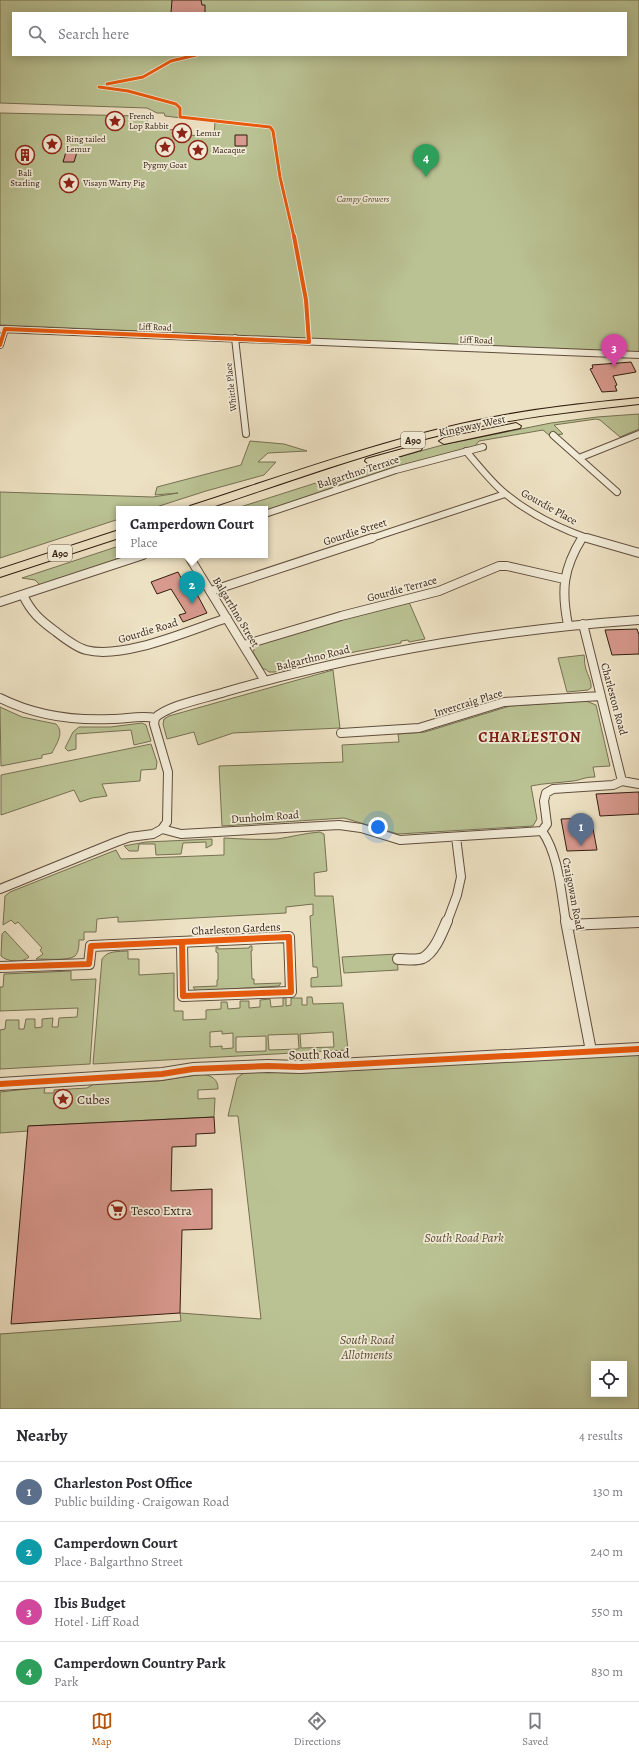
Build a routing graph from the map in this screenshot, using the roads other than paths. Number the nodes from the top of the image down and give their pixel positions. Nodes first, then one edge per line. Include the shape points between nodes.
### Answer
1 (3, 329) edge
2 (235, 338) junction
3 (0, 345) edge
4 (639, 355) edge
5 (639, 401) edge
6 (639, 408) edge
7 (246, 434) dead end
8 (639, 434) edge
9 (553, 435) dead end
10 (483, 447) dead end
11 (466, 451) junction
12 (579, 458) junction
13 (617, 492) dead end
14 (505, 494) junction
15 (203, 506) edge
16 (230, 506) edge
17 (268, 513) edge
18 (116, 535) edge
19 (582, 537) junction
20 (116, 543) edge
21 (639, 553) edge
22 (134, 558) edge
23 (190, 558) edge
24 (0, 573) edge
25 (564, 579) junction
26 (0, 581) edge
27 (211, 591) junction
28 (23, 595) junction
29 (0, 602) edge
30 (227, 618) junction
31 (639, 620) edge
32 (583, 624) junction
33 (568, 625) junction
34 (244, 645) junction
35 (264, 681) junction
36 (601, 696) junction
37 (0, 698) edge
38 (155, 718) junction
39 (341, 733) dead end
40 (622, 780) junction
41 (639, 784) edge
42 (162, 829) junction
43 (542, 831) junction
44 (456, 837) junction
45 (0, 889) edge
46 (639, 922) edge
47 (567, 925) junction
48 (182, 942) junction
49 (398, 959) dead end
50 (0, 967) edge
51 (639, 1049) edge
52 (591, 1051) junction
53 (0, 1084) edge

1 - 2 street, Liff Road
1 - 3 street
2 - 4 street, Liff Road
2 - 7 street, Whittle Place
5 - 15 highway, Kingsway West / A90 via 489,421 386,446
6 - 16 highway, Kingsway West / A90 via 523,424 443,441 385,456
8 - 12 street
9 - 12 street
10 - 11 street, Balgarthno Terrace
11 - 14 street, Gourdie Place
11 - 17 street, Balgarthno Terrace via 396,470
12 - 13 street
14 - 19 street, Gourdie Place via 548,521
14 - 27 street, Gourdie Street
18 - 24 highway, A90
19 - 21 street, Gourdie Place
19 - 25 street via 571,553
20 - 26 highway, A90
22 - 28 street
23 - 27 street, Balgarthno Street
25 - 33 street via 564,608
25 - 34 street, Gourdie Terrace via 499,566 439,591 341,616
27 - 30 street, Balgarthno Street
28 - 29 street
28 - 30 street, Gourdie Road via 29,608 37,616 72,643 84,650 100,652 131,650
30 - 34 street, Balgarthno Street
31 - 32 street, Balgarthno Road
32 - 33 street, Balgarthno Road
32 - 36 street, Charleston Road
33 - 35 street, Balgarthno Road via 428,644 330,664
34 - 35 street, Balgarthno Street
35 - 38 street, Balgarthno Road via 169,709
36 - 39 street, Invercraig Place via 504,702 419,728
36 - 40 street, Charleston Road
37 - 38 street, Balgarthno Road via 38,715 72,720
38 - 42 street via 154,724 168,772 167,822
40 - 41 street
40 - 43 street via 613,785 553,789 546,793 544,801 547,824
42 - 44 street, Dunholm Road via 181,834 326,825 361,828 400,840
42 - 45 street via 153,834 116,842
43 - 44 street, Dunholm Road
43 - 47 street, Craigowan Road via 549,841 553,854
44 - 49 street via 461,876 449,917 430,953 424,958
46 - 47 street
47 - 52 street, Craigowan Road
48 - 48 street, Charleston Gardens via 289,936 291,992 183,996
48 - 50 street, Charleston Gardens via 91,946 89,964
51 - 52 street, South Road
52 - 53 street, South Road via 300,1067 193,1069 162,1074

